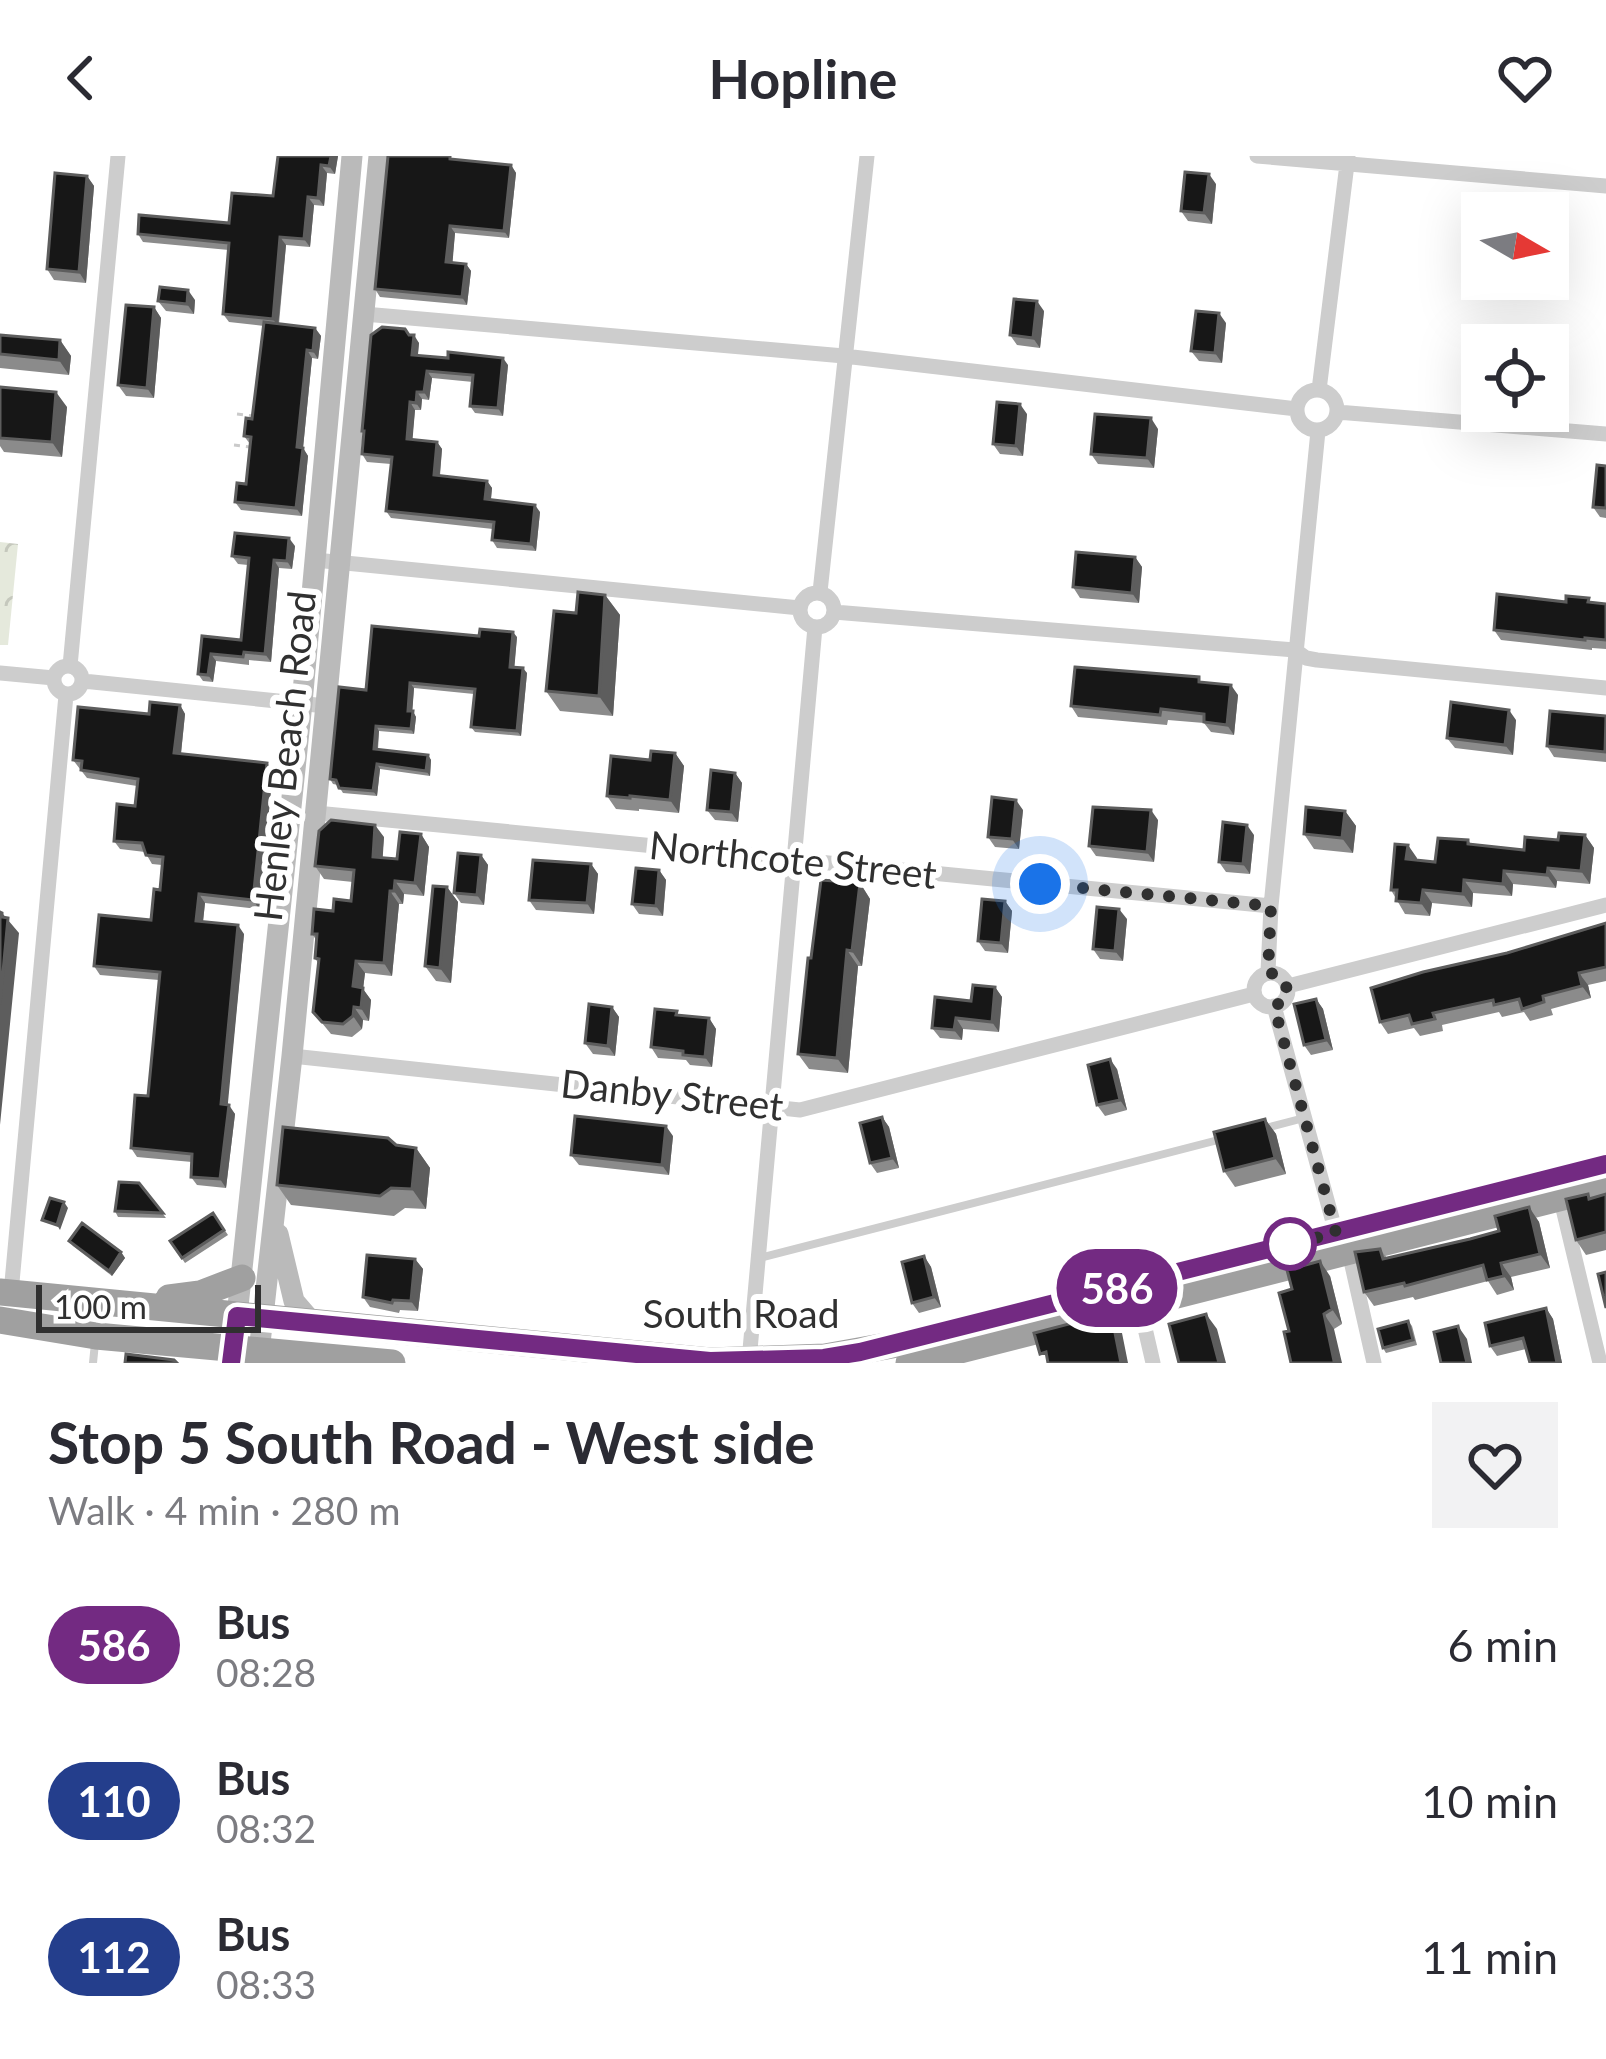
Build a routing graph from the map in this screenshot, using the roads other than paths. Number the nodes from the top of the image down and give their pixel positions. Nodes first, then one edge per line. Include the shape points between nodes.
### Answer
1 (118, 156) edge
2 (352, 156) edge
3 (380, 156) edge
4 (867, 156) edge
5 (1257, 156) edge
6 (1347, 159) edge
7 (1606, 186) edge
8 (364, 314) junction
9 (844, 356) junction
10 (1319, 390) junction
11 (1297, 409) junction
12 (1337, 412) junction
13 (1318, 430) junction
14 (1606, 434) edge
15 (315, 560) junction
16 (340, 562) junction
17 (820, 592) junction
18 (800, 608) junction
19 (834, 612) junction
20 (815, 627) junction
21 (1295, 650) junction
22 (70, 666) junction
23 (0, 673) edge
24 (54, 678) junction
25 (82, 681) junction
26 (1606, 688) edge
27 (66, 694) junction
28 (302, 703) junction
29 (326, 706) junction
30 (316, 813) junction
31 (792, 860) junction
32 (1606, 905) edge
33 (1271, 906) junction
34 (1268, 972) junction
35 (1288, 986) junction
36 (1254, 994) junction
37 (1274, 1006) junction
38 (292, 1056) junction
39 (774, 1106) junction
40 (1305, 1118) junction
41 (1264, 1128) edge
42 (1242, 1134) edge
43 (1606, 1165) edge
44 (1606, 1186) edge
45 (1558, 1188) junction
46 (274, 1216) junction
47 (1342, 1243) junction
48 (759, 1258) junction
49 (242, 1278) junction
50 (6, 1292) edge
51 (1138, 1295) junction
52 (111, 1304) junction
53 (250, 1317) junction
54 (0, 1320) edge
55 (313, 1323) junction
56 (94, 1349) edge
57 (194, 1354) edge
58 (588, 1356) edge
59 (246, 1357) edge
60 (340, 1361) edge
61 (749, 1361) edge
62 (392, 1363) edge
63 (909, 1363) edge
64 (1153, 1363) edge
65 (1374, 1363) edge
66 (1600, 1363) edge

1 - 22 street
2 - 15 main road, Henley Beach Road
3 - 8 main road, Henley Beach Road
4 - 9 street
5 - 6 street
6 - 7 street
6 - 10 street
8 - 9 street
8 - 16 main road, Henley Beach Road
9 - 11 street
9 - 17 street
10 - 11 street
10 - 12 street via 1335,400
11 - 13 street
12 - 13 street
12 - 14 street
13 - 21 street
15 - 16 street
15 - 28 main road, Henley Beach Road
16 - 18 street
16 - 29 main road, Henley Beach Road
17 - 18 street
17 - 19 street
18 - 20 street
19 - 20 street
19 - 21 street
20 - 31 street
21 - 26 street via 1317,660
21 - 33 street
22 - 24 street
22 - 25 street
23 - 24 street
24 - 27 street
25 - 27 street
25 - 28 street
27 - 50 street
28 - 29 street
28 - 49 main road, Henley Beach Road
29 - 30 main road, Henley Beach Road
30 - 31 street, Northcote Street
30 - 38 main road, Henley Beach Road
31 - 33 street, Northcote Street
31 - 39 street
32 - 35 street
33 - 34 street
34 - 35 street
34 - 36 street
35 - 37 street
36 - 37 street
36 - 39 street, Danby Street via 800,1110
37 - 40 street
38 - 39 street, Danby Street
38 - 46 main road, Henley Beach Road
39 - 48 street
40 - 41 lane
40 - 47 street
42 - 48 lane
43 - 45 highway, South Road
44 - 45 highway, South Road
45 - 47 highway, South Road
45 - 66 street
46 - 53 main road, Henley Beach Road
46 - 55 main road via 294,1301
47 - 51 highway, South Road
47 - 65 street
48 - 61 street
49 - 52 highway via 200,1294
49 - 53 main road, Henley Beach Road
50 - 52 highway, South Road
51 - 61 highway, South Road via 860,1352
51 - 63 highway, South Road via 982,1352
51 - 64 street
52 - 53 highway, South Road
53 - 55 highway, South Road
53 - 59 main road, Henley Beach Road
54 - 56 highway
55 - 58 highway, South Road
56 - 57 highway
57 - 59 highway
58 - 61 highway, South Road
59 - 60 highway
60 - 62 highway

